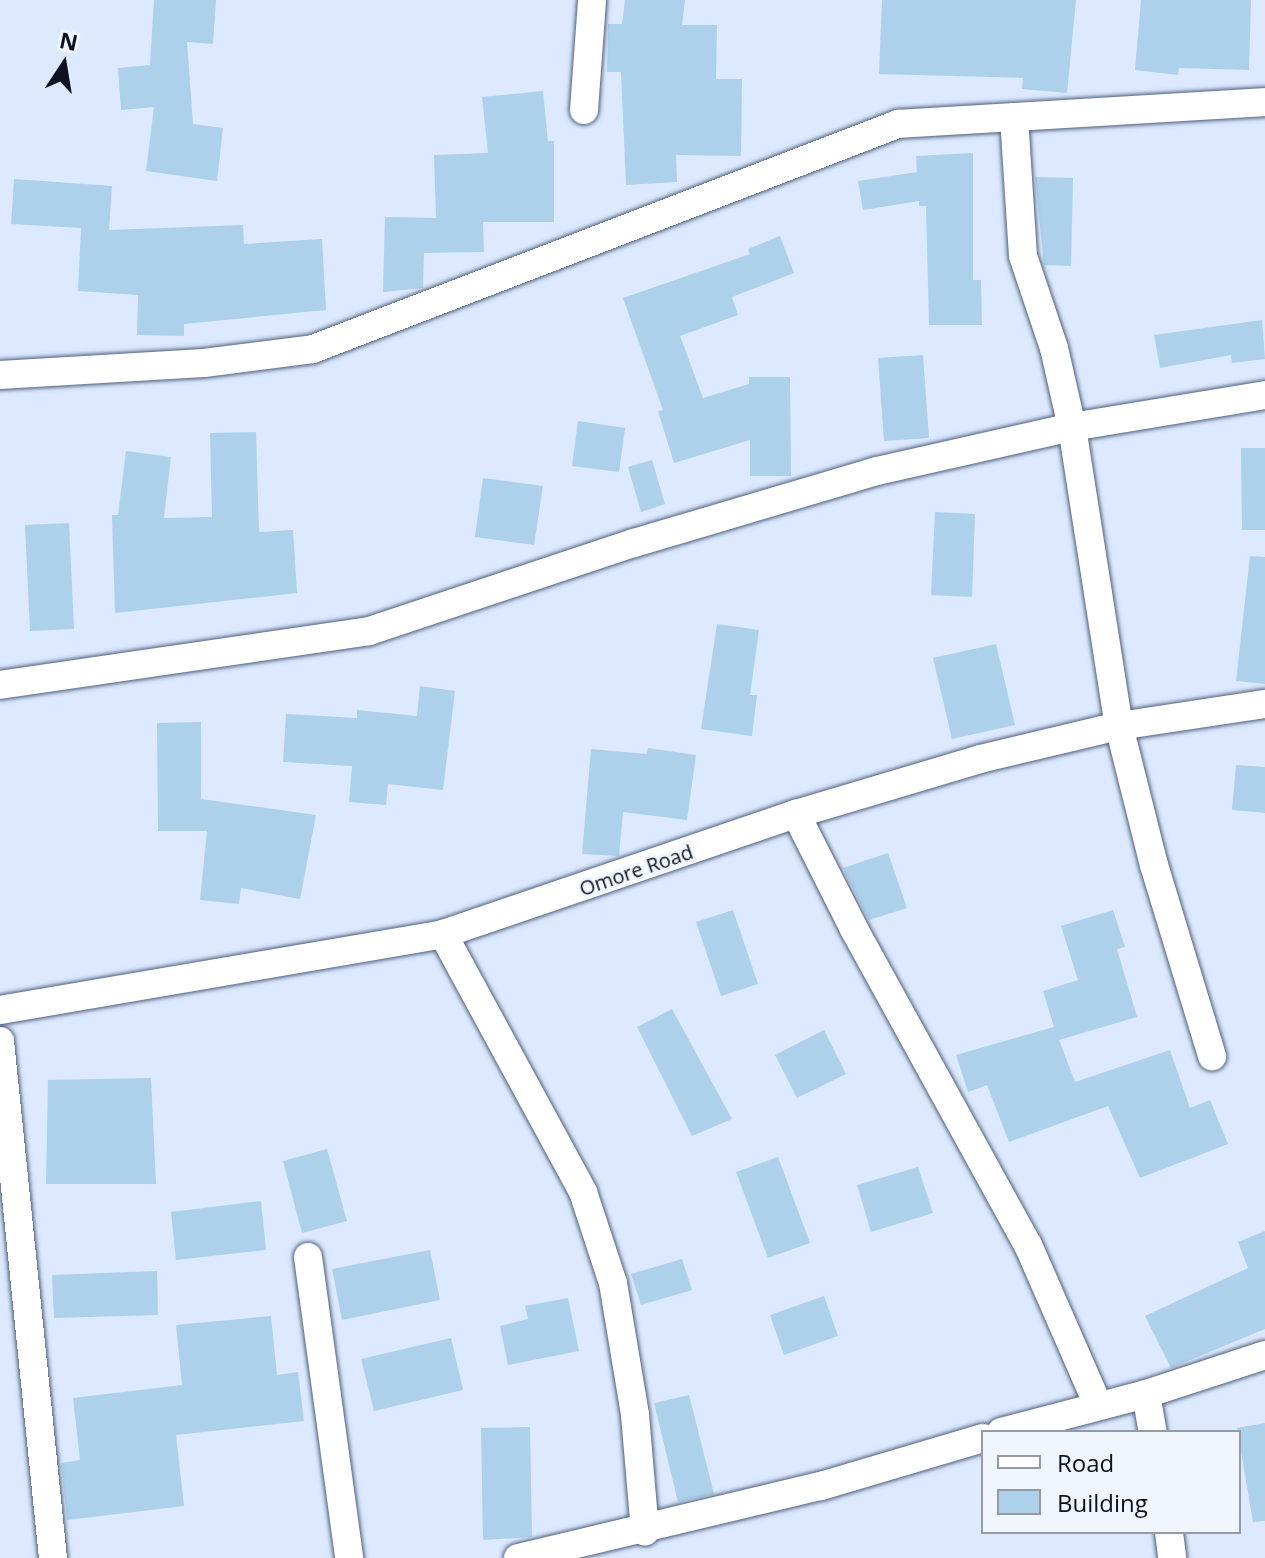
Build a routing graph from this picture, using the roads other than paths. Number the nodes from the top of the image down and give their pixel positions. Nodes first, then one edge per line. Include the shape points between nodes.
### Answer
1 (592, 0) edge
2 (1265, 102) edge
3 (584, 110) dead end
4 (1014, 117) junction
5 (0, 375) edge
6 (1265, 395) edge
7 (1072, 427) junction
8 (0, 685) edge
9 (1265, 704) edge
10 (1119, 726) junction
11 (796, 814) junction
12 (443, 934) junction
13 (0, 1010) edge
14 (0, 1041) edge
15 (1212, 1056) dead end
16 (308, 1257) dead end
17 (1265, 1355) edge
18 (1146, 1394) junction
19 (1097, 1403) junction
20 (1008, 1430) edge
21 (1153, 1430) edge
22 (981, 1439) edge
23 (645, 1532) junction
24 (1169, 1534) edge
25 (561, 1554) edge
26 (53, 1558) edge
27 (349, 1558) edge
28 (518, 1558) edge
29 (1172, 1558) edge

1 - 3 street
2 - 4 street
4 - 5 street via 898,124 313,349 204,363
4 - 7 street via 1023,256 1054,348
6 - 7 street
7 - 8 street via 862,476 634,543 369,631
7 - 10 street
9 - 10 street, Omore Road
10 - 11 street, Omore Road via 980,759
10 - 15 street via 1154,865
11 - 12 street, Omore Road
11 - 19 street via 1028,1245
12 - 13 street, Omore Road
12 - 23 street via 583,1192 613,1283 635,1415
14 - 26 street
16 - 27 street
17 - 18 street
18 - 19 street
18 - 21 street
19 - 20 street
22 - 23 street
23 - 25 street
24 - 29 street
25 - 28 street

